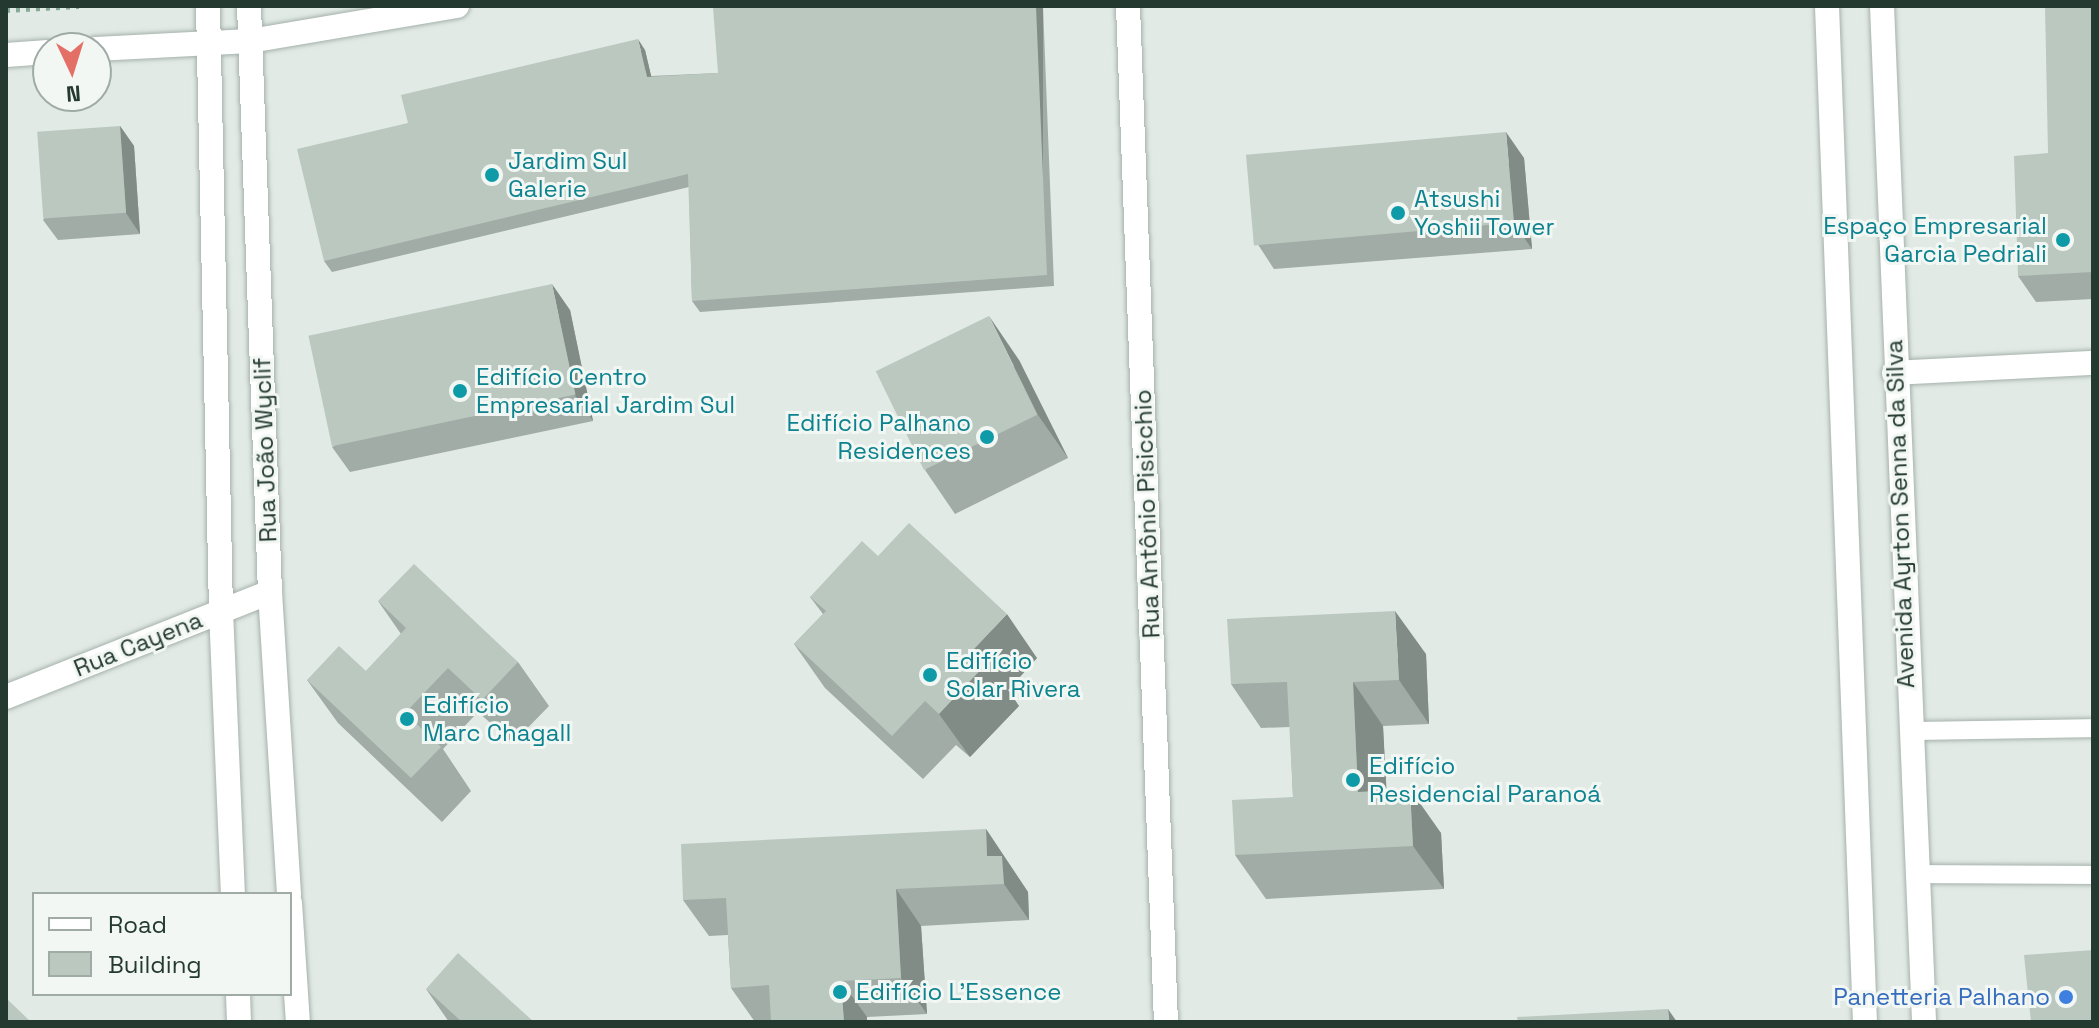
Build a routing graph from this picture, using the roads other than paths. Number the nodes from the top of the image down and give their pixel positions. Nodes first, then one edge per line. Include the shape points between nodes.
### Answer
1 (208, 6) edge
2 (249, 6) edge
3 (457, 6) edge
4 (1128, 6) edge
5 (1827, 6) edge
6 (1882, 6) edge
7 (208, 41) junction
8 (250, 41) junction
9 (112, 48) edge
10 (32, 53) edge
11 (6, 55) edge
12 (2093, 363) edge
13 (1894, 373) junction
14 (270, 592) junction
15 (221, 610) junction
16 (6, 697) edge
17 (2093, 728) edge
18 (1909, 731) junction
19 (1915, 874) junction
20 (2093, 875) edge
21 (233, 892) edge
22 (289, 892) edge
23 (292, 933) edge
24 (238, 996) edge
25 (239, 1022) edge
26 (298, 1022) edge
27 (1166, 1022) edge
28 (1865, 1022) edge
29 (1924, 1022) edge

1 - 7 street, Rua João Wyclif
2 - 8 street, Rua João Wyclif
3 - 8 street
4 - 27 street, Rua Antônio Pisicchio
5 - 28 street
6 - 13 street, Avenida Ayrton Senna da Silva
7 - 8 street
7 - 9 street
7 - 15 street, Rua João Wyclif
8 - 14 street, Rua João Wyclif
10 - 11 street
12 - 13 street
13 - 18 street, Avenida Ayrton Senna da Silva
14 - 15 street, Rua Cayena
14 - 22 street, Rua João Wyclif
15 - 16 street, Rua Cayena
15 - 21 street, Rua João Wyclif
17 - 18 lane
18 - 19 street, Avenida Ayrton Senna da Silva
19 - 20 lane
19 - 29 street, Avenida Ayrton Senna da Silva
23 - 26 street
24 - 25 street

